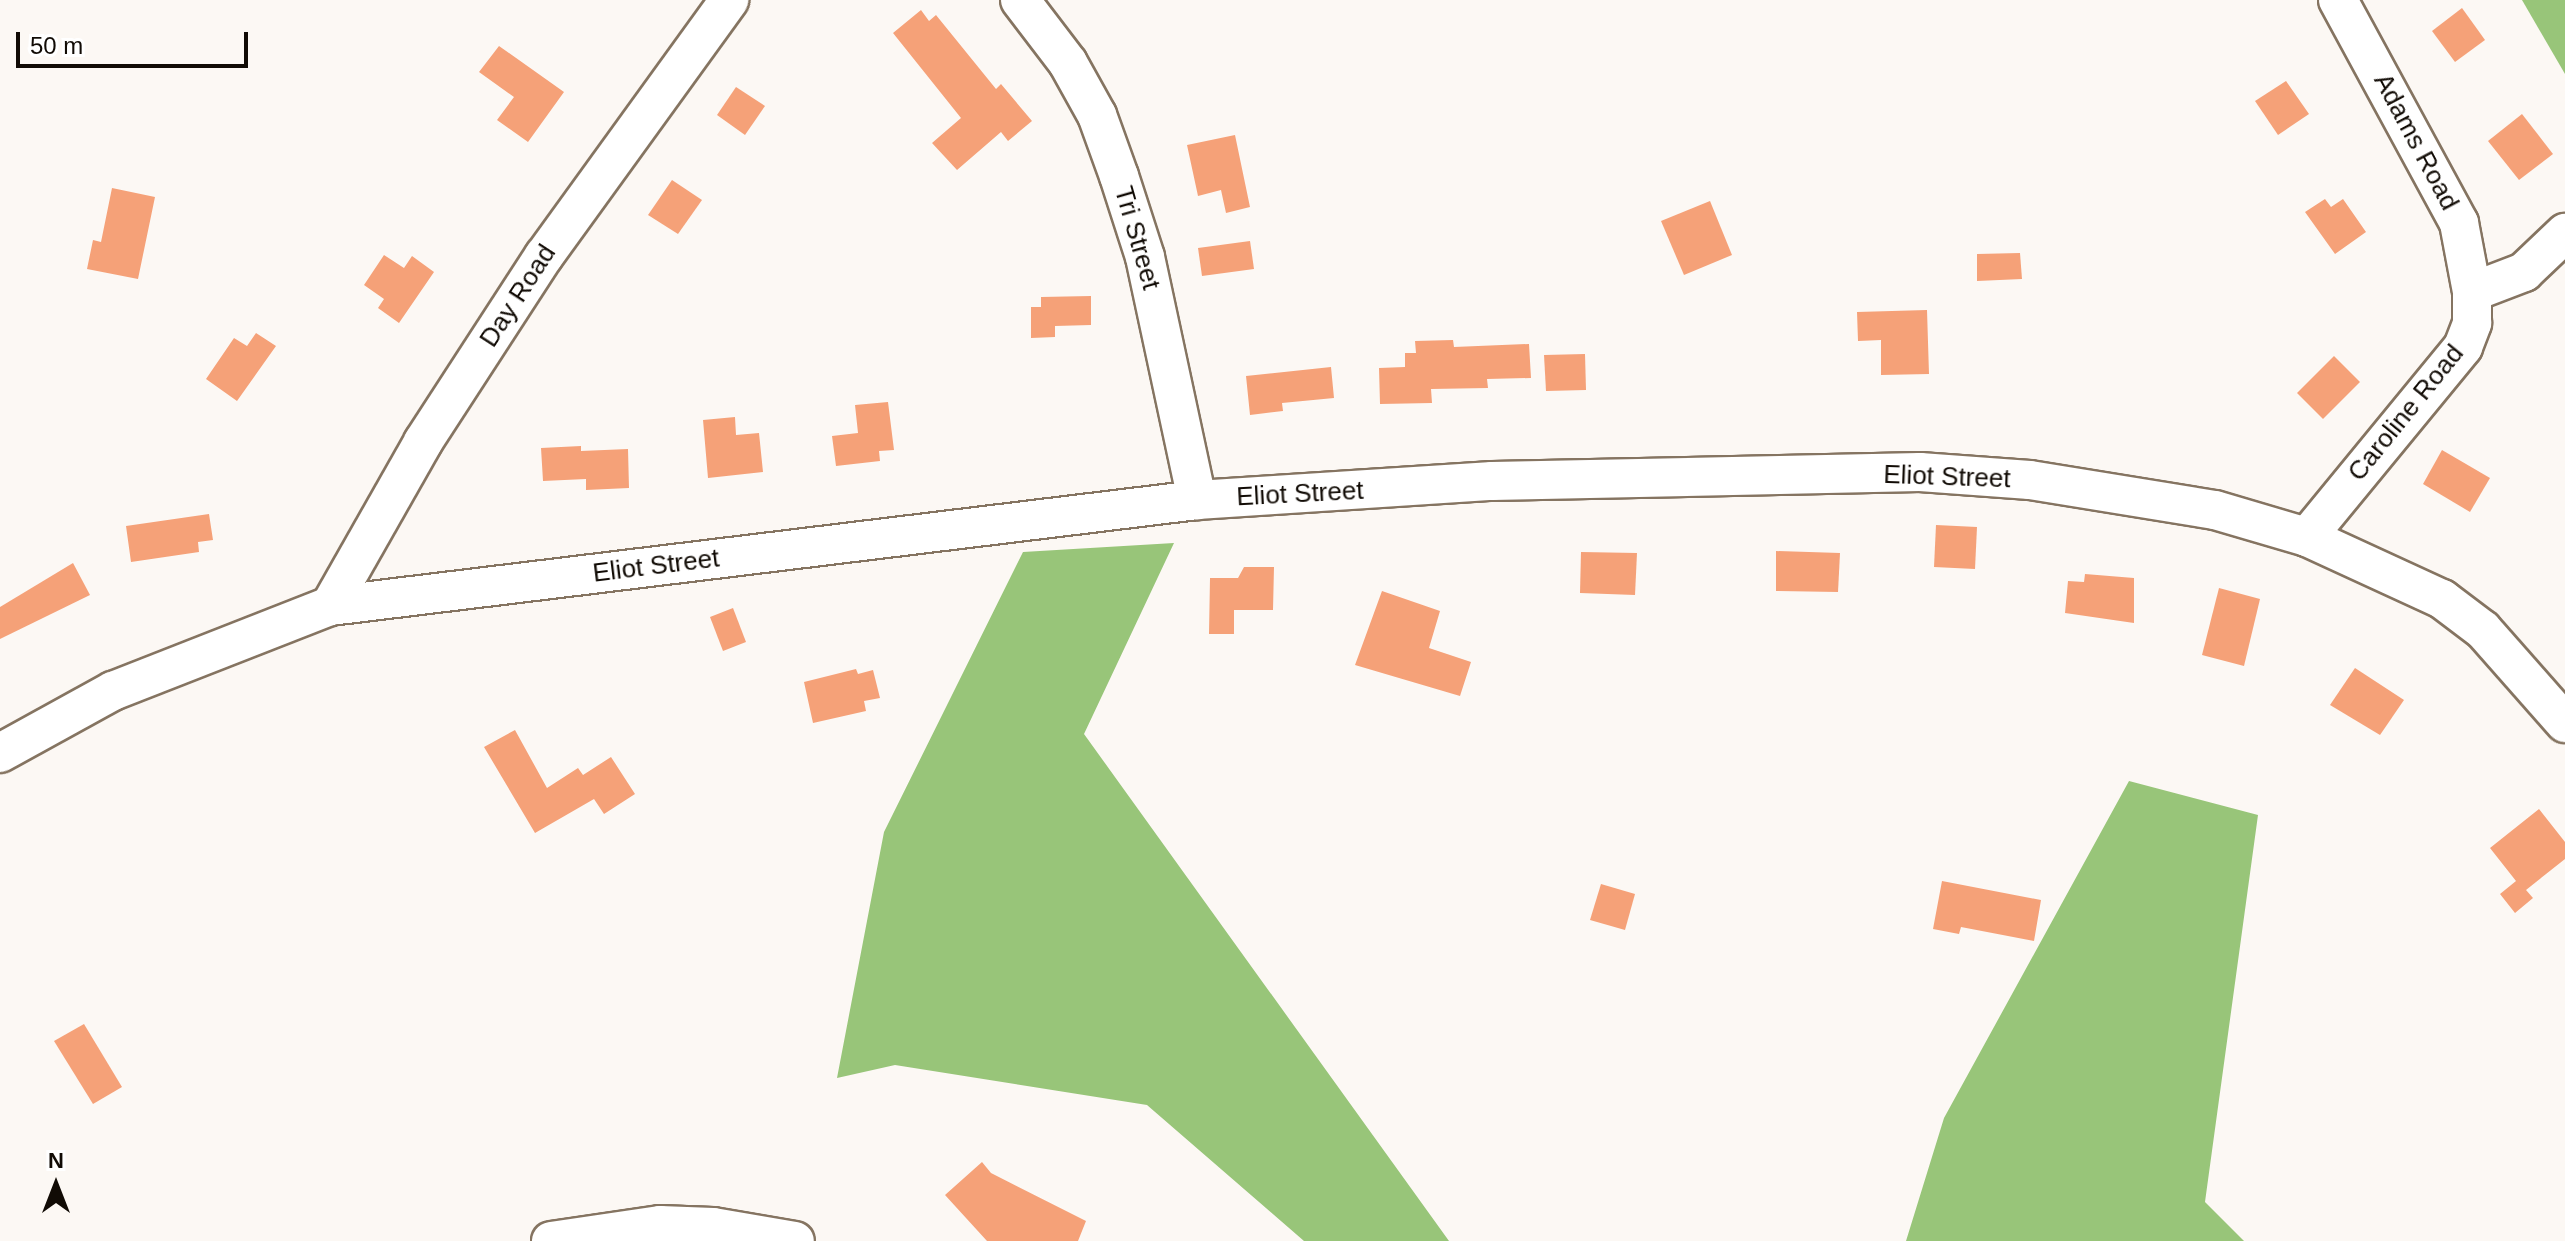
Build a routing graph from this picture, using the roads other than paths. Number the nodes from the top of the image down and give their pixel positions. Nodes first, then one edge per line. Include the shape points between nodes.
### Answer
1 (729, 0) edge
2 (1020, 0) edge
3 (2338, 0) edge
4 (2565, 233) edge
5 (2472, 292) junction
6 (1197, 500) junction
7 (2307, 537) junction
8 (330, 606) junction
9 (2565, 723) edge
10 (0, 753) edge
11 (551, 1241) edge
12 (795, 1241) edge

1 - 8 street, Day Road via 544,256 423,442
2 - 6 street, Tri Street via 1068,63 1097,115 1119,176 1145,257
3 - 5 street, Adams Road via 2459,223
4 - 5 street via 2524,272
5 - 7 street, Caroline Road via 2472,323 2463,347
6 - 7 street, Eliot Street via 1492,481 1920,472 2030,480 2199,508
6 - 8 street, Eliot Street
7 - 9 street, Eliot Street via 2442,599 2483,630
8 - 10 street, Eliot Street via 113,691
11 - 12 street via 660,1225 713,1227

